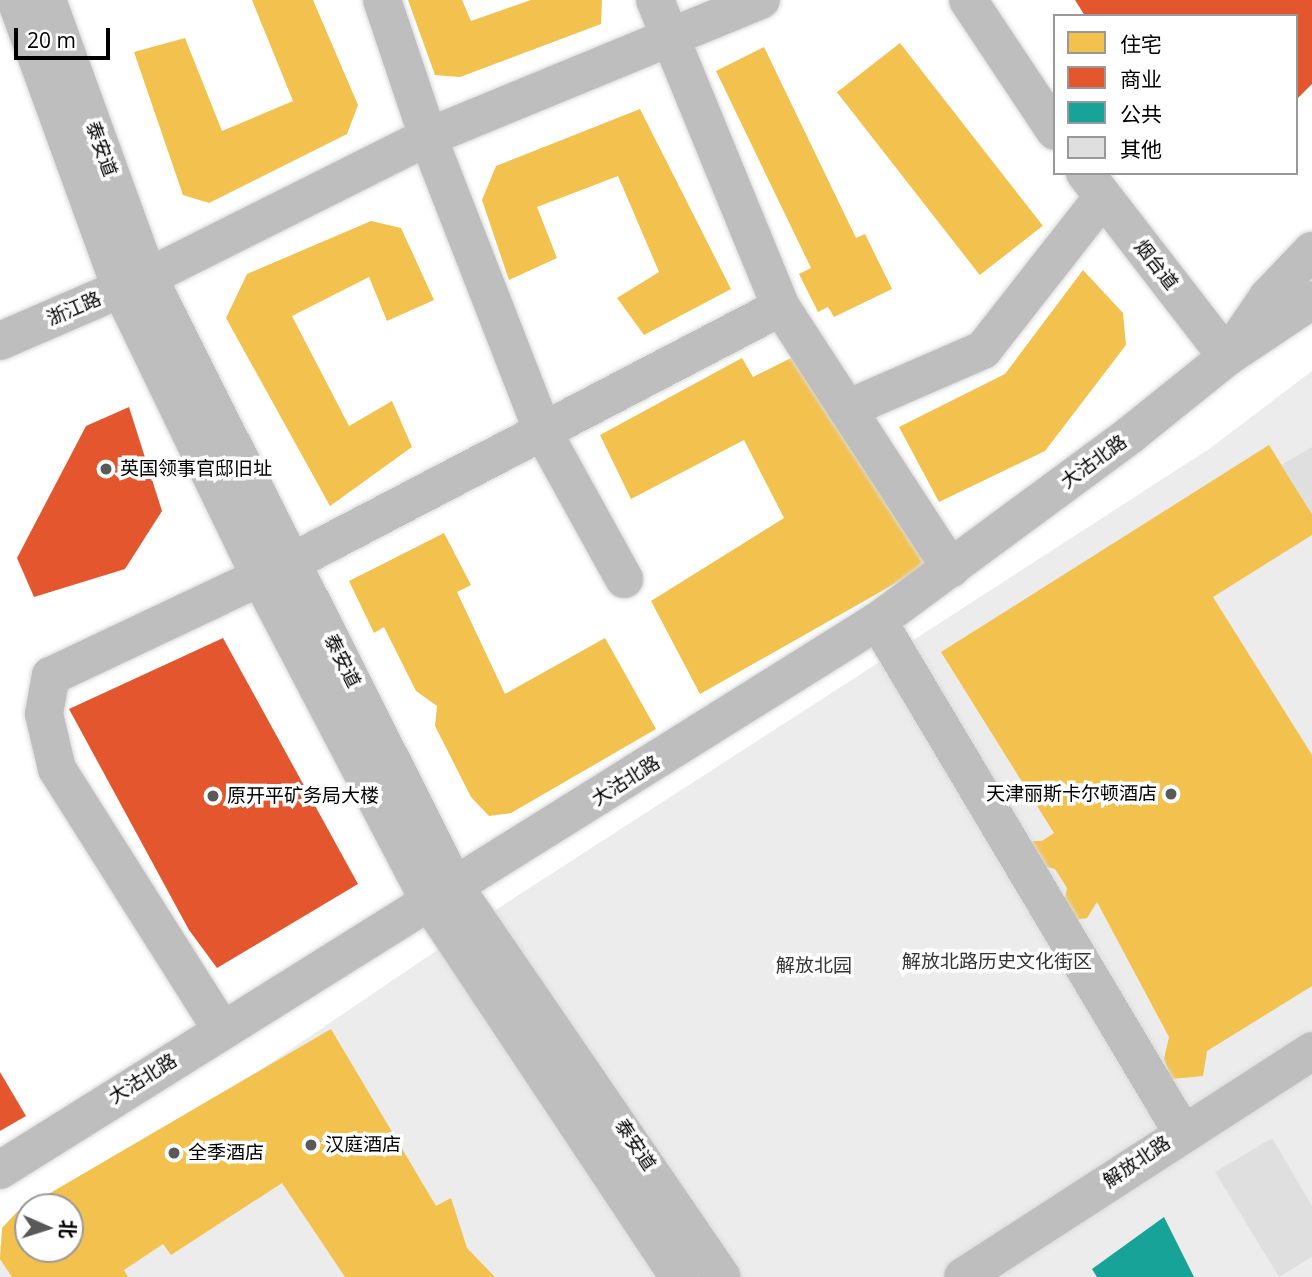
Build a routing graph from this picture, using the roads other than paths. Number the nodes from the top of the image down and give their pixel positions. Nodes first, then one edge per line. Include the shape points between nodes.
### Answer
1 (16, 0) edge
2 (47, 0) edge
3 (382, 0) edge
4 (655, 0) edge
5 (761, 0) edge
6 (968, 0) edge
7 (667, 38) junction
8 (1053, 128) edge
9 (428, 137) junction
10 (1094, 185) edge
11 (1312, 251) edge
12 (134, 283) junction
13 (1312, 300) edge
14 (781, 307) junction
15 (0, 341) edge
16 (1227, 357) junction
17 (847, 409) junction
18 (543, 432) junction
19 (951, 569) junction
20 (276, 570) junction
21 (624, 579) dead end
22 (878, 621) junction
23 (444, 897) junction
24 (222, 1030) junction
25 (1312, 1051) edge
26 (1182, 1132) junction
27 (0, 1170) edge
28 (680, 1277) edge
29 (722, 1277) edge
30 (963, 1277) edge

1 - 12 street, 泰安道
2 - 12 street, 泰安道
3 - 9 street
4 - 7 street
5 - 7 street, 浙江路
6 - 8 street
7 - 9 street, 浙江路
7 - 14 street
9 - 12 street, 浙江路
9 - 18 street
10 - 16 street, 烟台道
10 - 17 street via 983,349
11 - 16 street, 大沽北路 via 1268,298
12 - 15 street, 浙江路
12 - 20 street, 泰安道
13 - 16 street, 大沽北路
14 - 17 street
14 - 18 street
16 - 19 street, 大沽北路
17 - 19 street
18 - 20 street
18 - 21 street
19 - 22 street, 大沽北路
20 - 23 street, 泰安道
20 - 24 street via 51,676 44,714 57,769
22 - 23 street, 大沽北路
22 - 26 street
23 - 24 street, 大沽北路
23 - 28 street, 泰安道
23 - 29 street, 泰安道
24 - 27 street, 大沽北路
25 - 26 street, 解放北路
26 - 30 street, 解放北路

